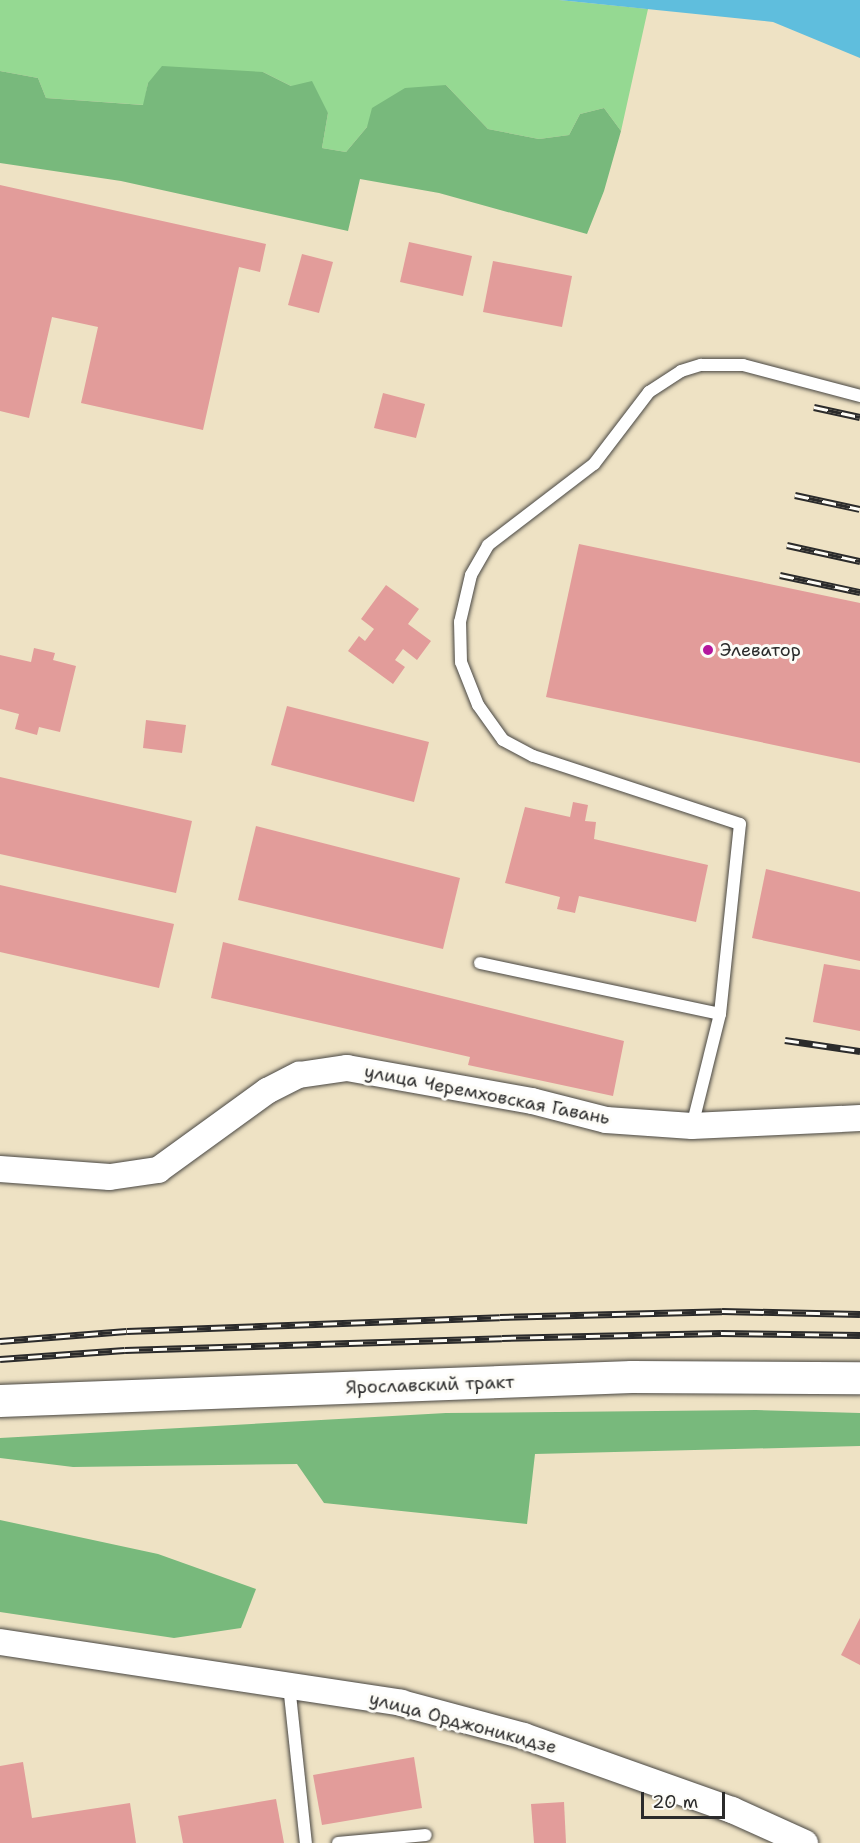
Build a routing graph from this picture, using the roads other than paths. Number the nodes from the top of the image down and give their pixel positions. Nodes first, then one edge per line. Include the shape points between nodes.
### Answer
1 (860, 396) edge
2 (480, 963) dead end
3 (720, 1014) junction
4 (860, 1118) edge
5 (692, 1126) junction
6 (0, 1169) edge
7 (860, 1378) edge
8 (0, 1401) edge
9 (0, 1642) edge
10 (289, 1684) junction
11 (426, 1835) dead end
12 (306, 1843) edge
13 (338, 1843) edge
14 (805, 1843) edge

1 - 3 lane via 743,365 701,365 681,371 650,392 594,464 502,531 476,560 460,622 461,662 478,705 503,740 533,756 740,824
2 - 3 lane
3 - 5 lane
4 - 5 street, улица Черемховская Гавань
5 - 6 street, улица Черемховская Гавань via 606,1120 532,1101 347,1068 299,1075 267,1091 158,1170 110,1177
7 - 8 street, Ярославский тракт via 632,1377
9 - 10 street, улица Орджоникидзе
10 - 12 lane
10 - 14 street, улица Орджоникидзе via 401,1703 524,1736 732,1810
11 - 13 lane

